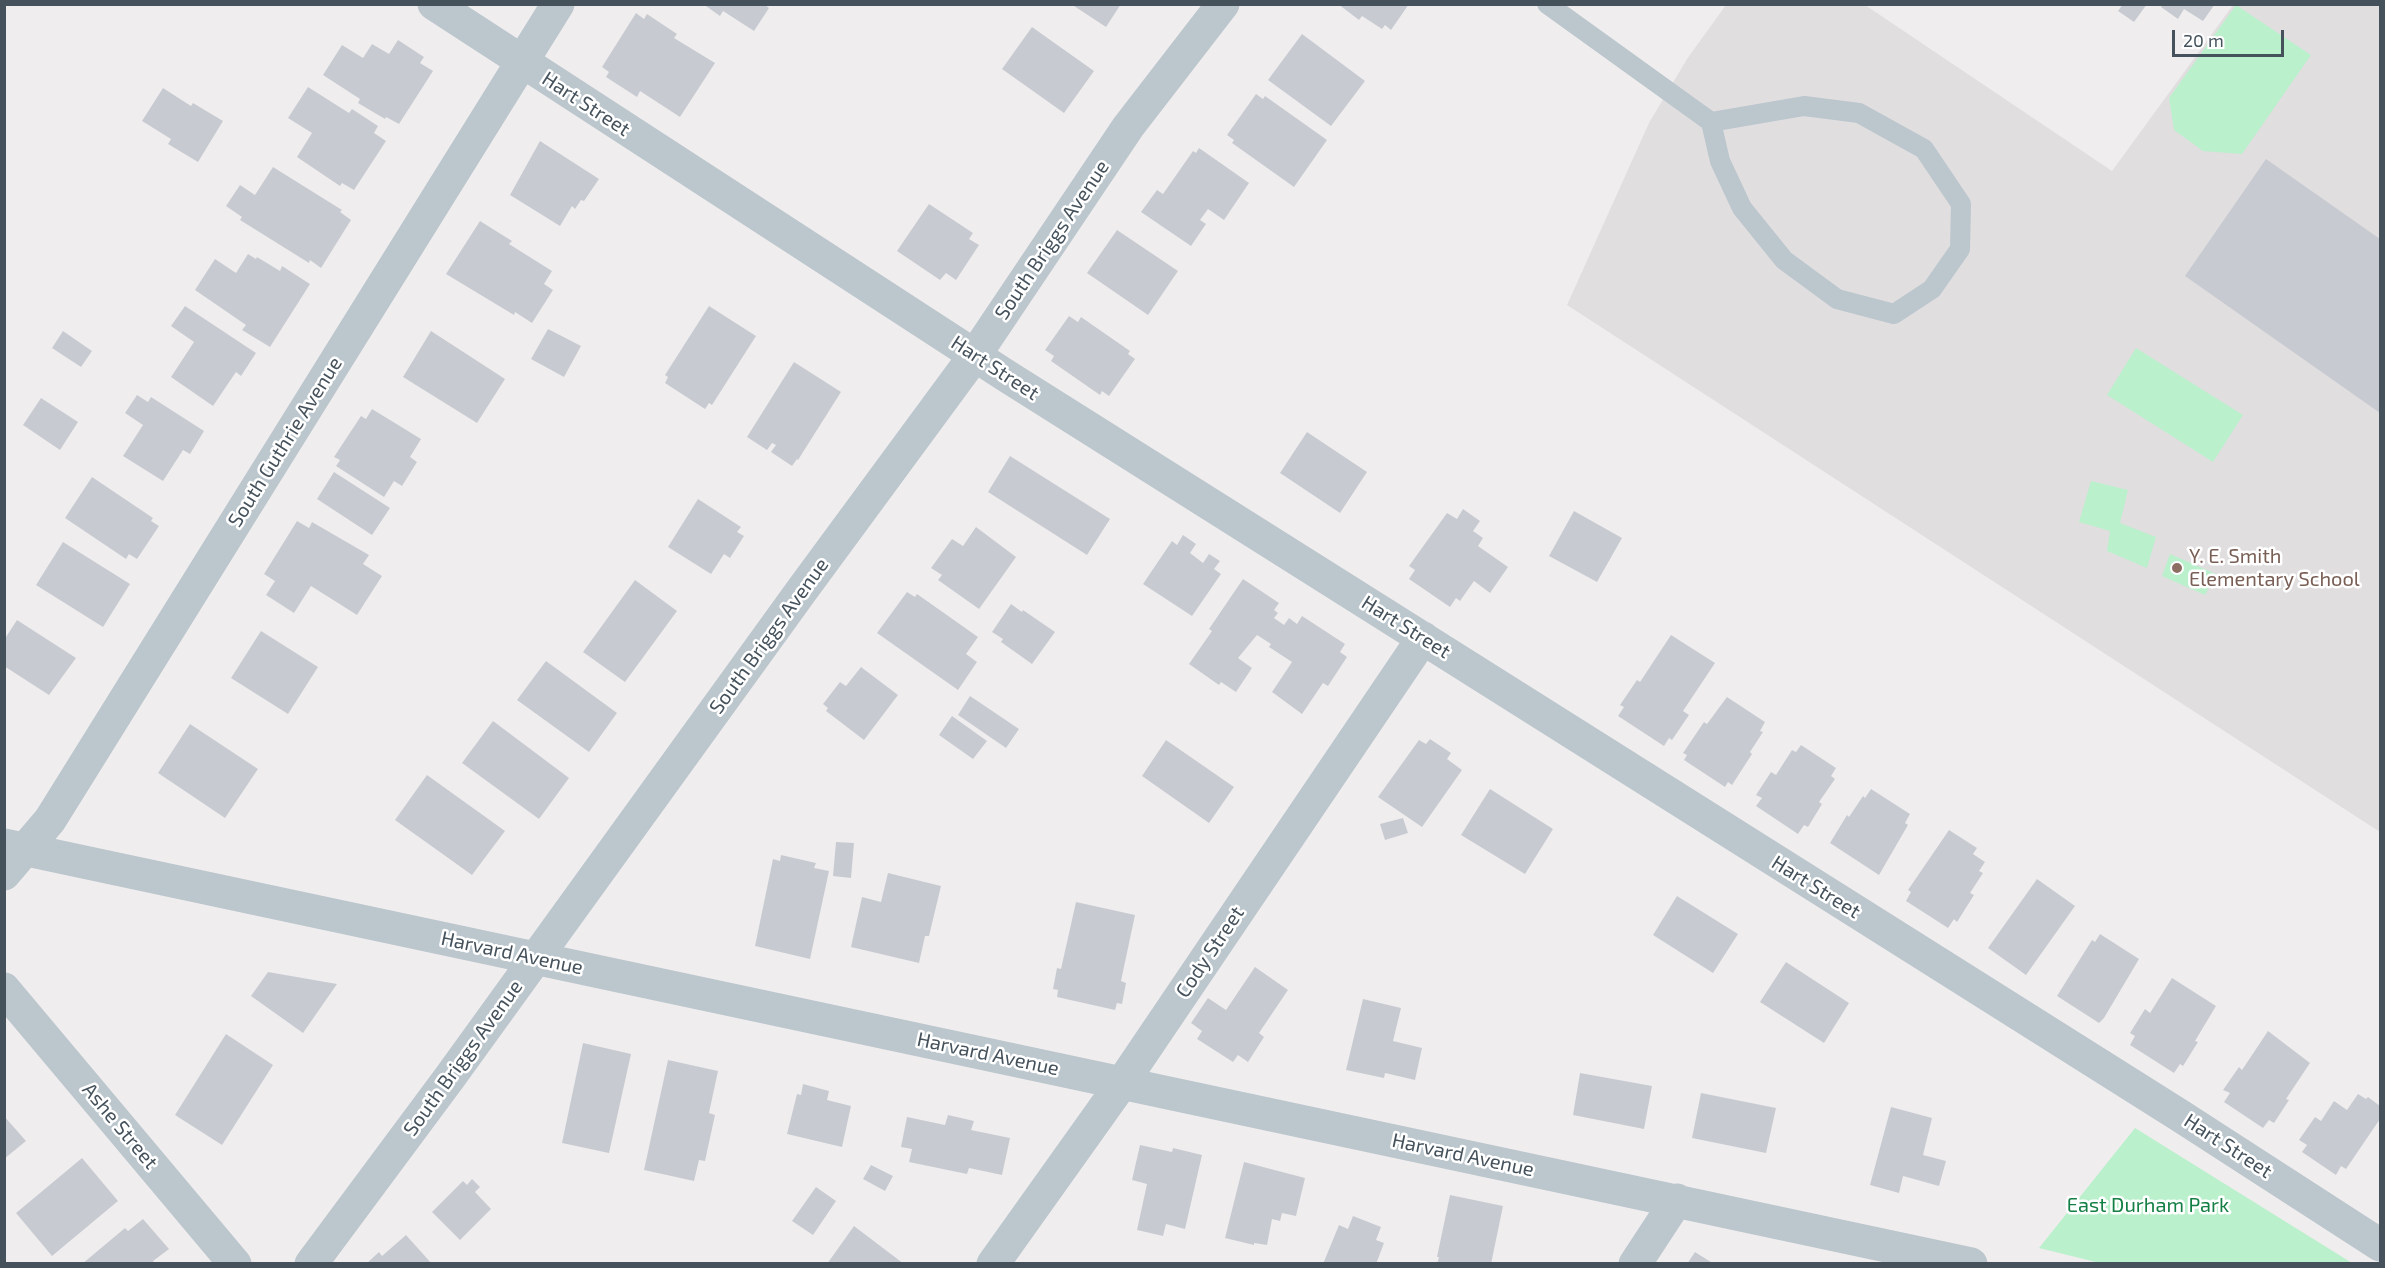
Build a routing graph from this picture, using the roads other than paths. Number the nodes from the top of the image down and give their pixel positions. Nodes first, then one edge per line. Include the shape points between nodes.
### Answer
1 (434, 4) edge
2 (558, 4) edge
3 (1223, 4) edge
4 (1547, 4) edge
5 (521, 63) junction
6 (1711, 123) junction
7 (975, 355) junction
8 (1424, 638) junction
9 (11, 856) edge
10 (536, 958) junction
11 (4, 988) edge
12 (1122, 1083) junction
13 (1677, 1200) junction
14 (2380, 1245) edge
15 (235, 1263) edge
16 (310, 1263) edge
17 (993, 1263) edge
18 (1635, 1263) edge
19 (1971, 1263) edge

1 - 5 street, Hart Street
2 - 5 street, South Guthrie Avenue
3 - 7 street, South Briggs Avenue via 1128,127
4 - 6 lane
5 - 7 street, Hart Street
5 - 9 street, South Guthrie Avenue via 50,820
6 - 6 lane via 1720,161 1742,208 1784,261 1837,299 1894,314 1932,289 1960,249 1961,204 1924,149 1858,112 1804,106
7 - 8 street, Hart Street
7 - 10 street, South Briggs Avenue
8 - 12 street, Cody Street
8 - 14 street, Hart Street
9 - 10 street, Harvard Avenue
10 - 12 street, Harvard Avenue
10 - 16 street, South Briggs Avenue
11 - 15 street, Ashe Street
12 - 13 street, Harvard Avenue
12 - 17 street, Cody Street
13 - 18 street
13 - 19 street, Harvard Avenue

